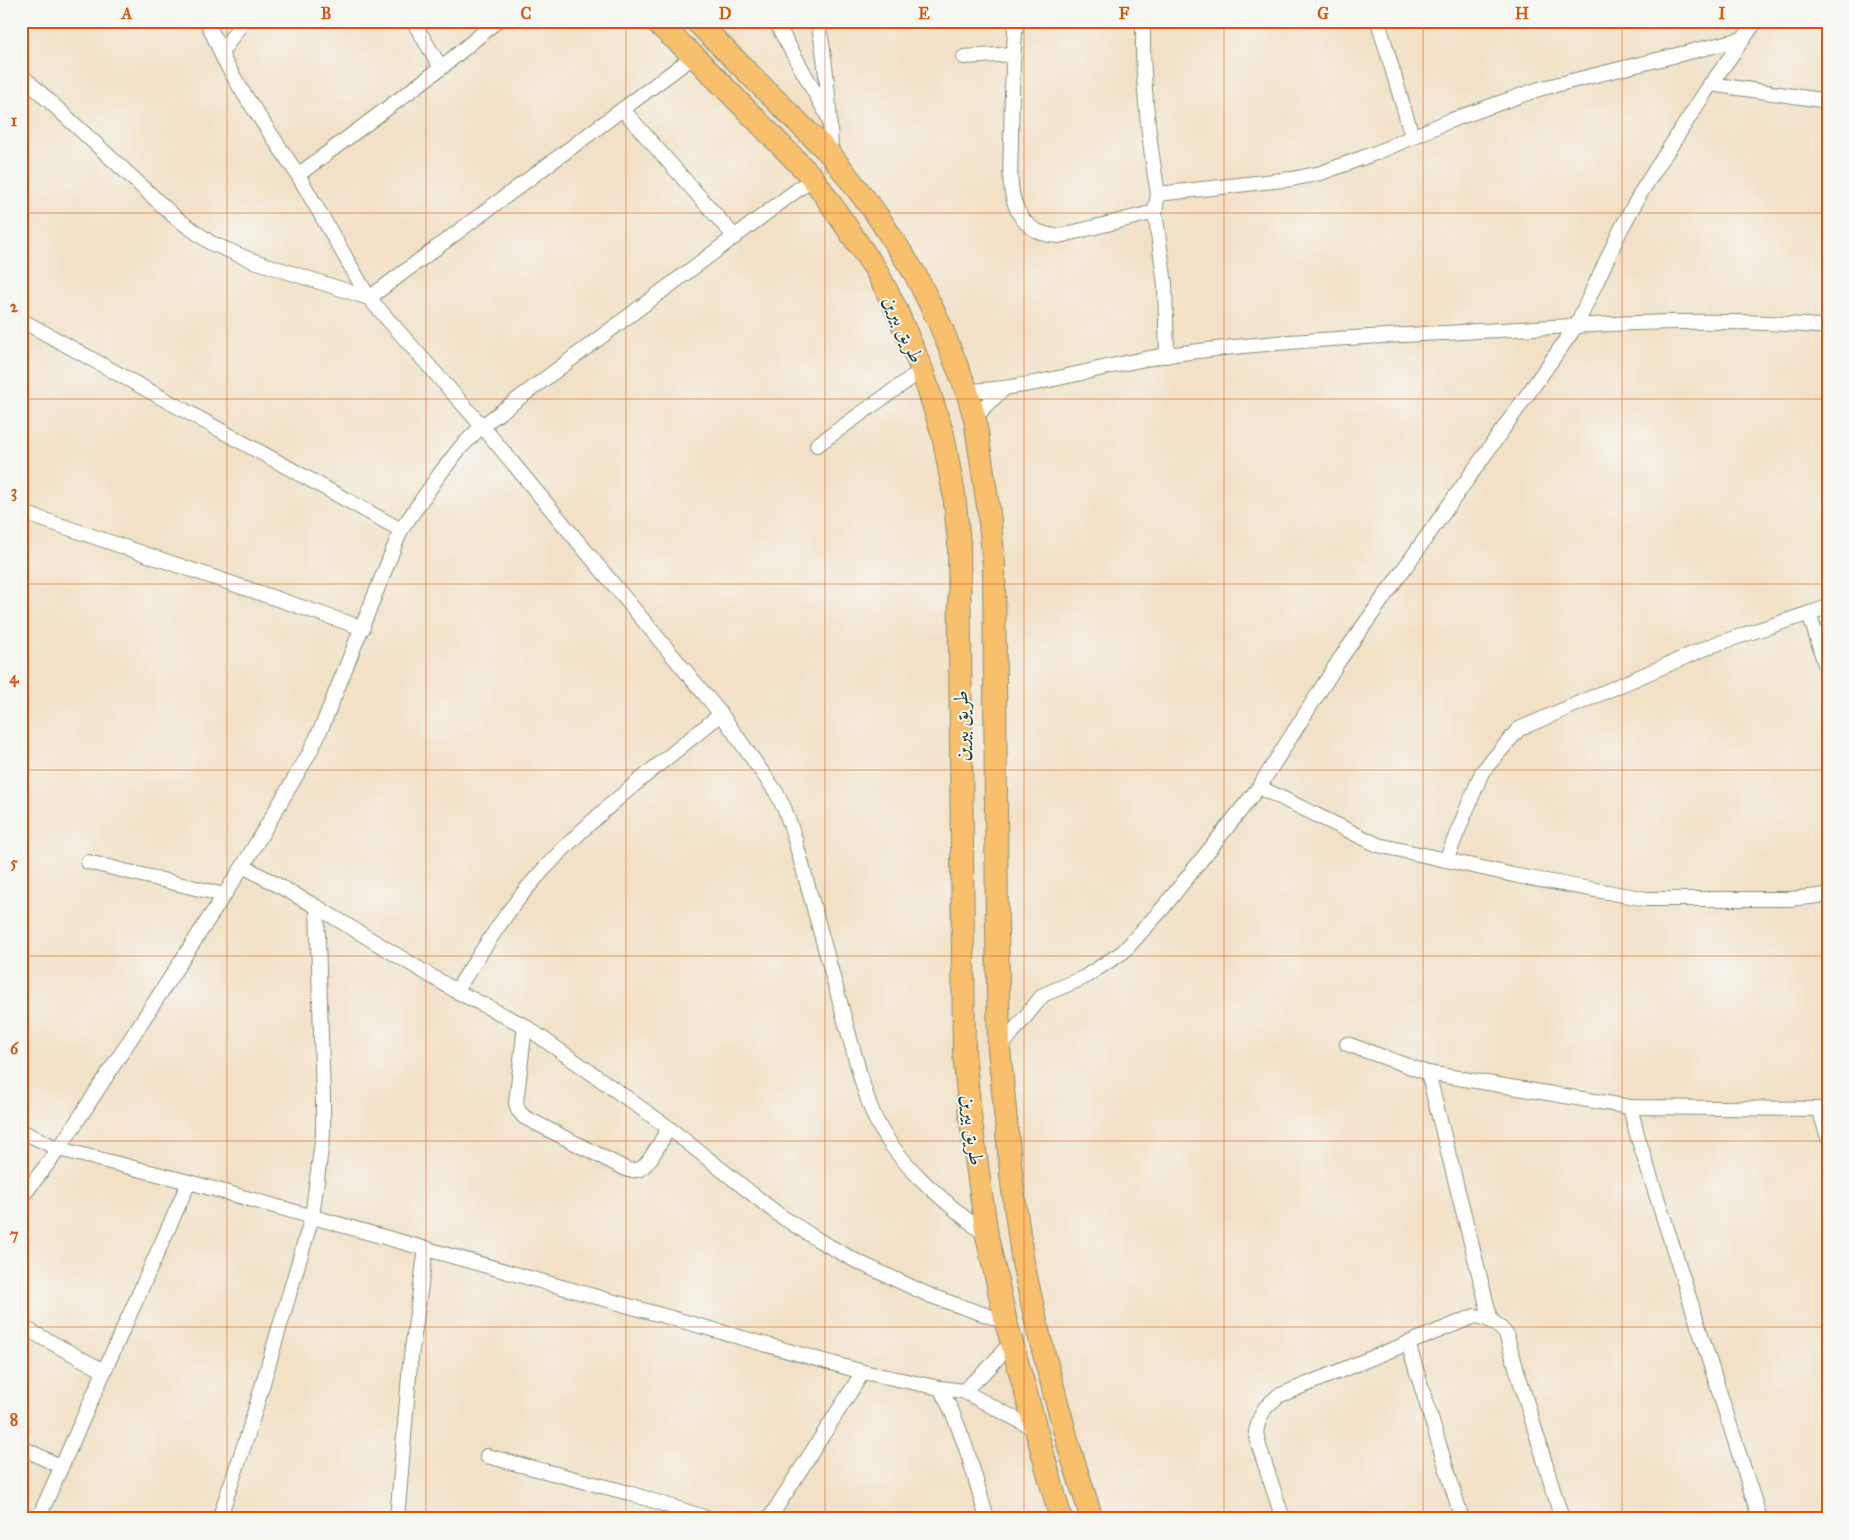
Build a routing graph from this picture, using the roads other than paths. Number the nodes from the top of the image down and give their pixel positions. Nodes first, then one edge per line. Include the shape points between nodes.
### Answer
1 (207, 21) edge
2 (243, 21) edge
3 (413, 21) edge
4 (497, 21) edge
5 (655, 21) edge
6 (696, 21) edge
7 (774, 21) edge
8 (818, 21) edge
9 (1016, 21) edge
10 (1143, 21) edge
11 (1378, 21) edge
12 (1756, 21) edge
13 (1742, 39) junction
14 (221, 53) junction
15 (1013, 54) junction
16 (694, 56) junction
17 (964, 57) dead end
18 (441, 68) junction
19 (21, 75) edge
20 (1710, 84) junction
21 (1828, 100) edge
22 (623, 110) junction
23 (830, 121) junction
24 (1412, 136) junction
25 (831, 156) junction
26 (298, 174) junction
27 (813, 178) junction
28 (1158, 194) junction
29 (1155, 212) junction
30 (735, 237) junction
31 (369, 298) junction
32 (21, 320) edge
33 (1576, 326) junction
34 (1828, 327) edge
35 (1167, 356) junction
36 (922, 370) junction
37 (1004, 389) junction
38 (967, 391) junction
39 (975, 419) junction
40 (482, 426) junction
41 (817, 445) dead end
42 (21, 512) edge
43 (401, 530) junction
44 (1828, 607) edge
45 (1809, 613) junction
46 (363, 628) junction
47 (1828, 674) edge
48 (721, 714) junction
49 (1259, 787) junction
50 (1446, 860) junction
51 (88, 862) dead end
52 (243, 866) junction
53 (224, 895) junction
54 (1828, 895) edge
55 (317, 907) junction
56 (456, 991) junction
57 (525, 1026) junction
58 (1347, 1044) dead end
59 (999, 1049) junction
60 (1428, 1073) junction
61 (1630, 1107) junction
62 (1823, 1108) edge
63 (668, 1128) junction
64 (21, 1131) edge
65 (1828, 1137) edge
66 (58, 1149) junction
67 (189, 1182) junction
68 (21, 1198) edge
69 (312, 1217) junction
70 (986, 1236) junction
71 (426, 1248) junction
72 (1491, 1321) junction
73 (21, 1326) edge
74 (1009, 1332) junction
75 (1408, 1343) junction
76 (104, 1370) junction
77 (863, 1372) junction
78 (940, 1388) junction
79 (963, 1391) junction
80 (1036, 1429) junction
81 (21, 1447) edge
82 (487, 1456) dead end
83 (61, 1467) junction
84 (38, 1519) edge
85 (219, 1519) edge
86 (396, 1519) edge
87 (710, 1519) edge
88 (769, 1519) edge
89 (987, 1519) edge
90 (1061, 1519) edge
91 (1092, 1519) edge
92 (1283, 1519) edge
93 (1462, 1519) edge
94 (1562, 1519) edge
95 (1760, 1519) edge

1 - 14 street
2 - 14 street
3 - 18 street
4 - 18 street
5 - 16 main road, طريق بيرين
6 - 25 main road, طريق بيرين
7 - 23 street
8 - 23 street via 825,57
9 - 15 street
10 - 28 street via 1142,61
11 - 24 street
12 - 13 street
13 - 20 street
13 - 24 street via 1539,88
14 - 26 street via 244,94
15 - 17 street
15 - 29 street via 1010,180 1014,202 1022,218 1034,230 1047,236 1058,236
16 - 22 street
16 - 27 main road, طريق بيرين
18 - 26 street
19 - 31 street via 176,218 211,242 251,260
20 - 21 street
20 - 33 street via 1643,189
22 - 30 street
22 - 31 street
23 - 25 street
24 - 28 street via 1321,173
25 - 38 main road, طريق بيرين via 915,274
26 - 31 street
27 - 30 street
27 - 36 main road, طريق بيرين via 876,270
28 - 29 street
29 - 35 street via 1165,284
30 - 40 street
31 - 40 street
32 - 43 street
33 - 34 street via 1692,322
33 - 35 street via 1284,342
33 - 49 street via 1340,659
35 - 37 street
36 - 41 street
36 - 70 main road, طريق بيرين via 943,435 954,494 958,543 964,1053
37 - 38 street
37 - 39 street
38 - 39 main road, طريق بيرين
39 - 59 main road, طريق بيرين via 994,564
40 - 43 street via 460,448
40 - 48 street
42 - 46 street
43 - 46 street
44 - 45 street
45 - 47 street
45 - 50 street via 1713,645 1518,730 1482,772
46 - 52 street via 310,752
48 - 56 street via 600,814 547,866 526,889
48 - 70 street via 785,810 862,1082 876,1119 892,1145 927,1184
49 - 50 street via 1378,845
49 - 59 street via 1164,908 1123,952 1083,978 1043,995
50 - 54 street via 1646,899 1790,899
51 - 53 street
52 - 53 street
52 - 55 street
53 - 66 street
55 - 56 street
55 - 69 street via 324,1098
56 - 57 street
57 - 63 street
57 - 63 street via 516,1103 524,1117 628,1170 642,1169
58 - 60 street
59 - 91 main road, طريق بيرين via 1023,1263 1069,1447
60 - 61 street
60 - 72 street
61 - 62 street
61 - 95 street
62 - 65 street
63 - 74 street via 779,1215 820,1241
64 - 66 street
66 - 67 street
66 - 68 street
67 - 69 street
67 - 76 street
69 - 71 street
69 - 85 street via 248,1434
70 - 74 main road, طريق بيرين
71 - 77 street
71 - 86 street via 410,1364
72 - 75 street via 1475,1316
72 - 94 street via 1506,1334
73 - 76 street
74 - 79 street via 988,1368
74 - 80 main road, طريق بيرين
75 - 92 street via 1278,1396 1265,1408 1256,1432 1258,1446
75 - 93 street
76 - 83 street
77 - 78 street
77 - 88 street
78 - 79 street
78 - 89 street via 956,1418
79 - 80 street
80 - 90 main road, طريق بيرين
81 - 83 street
82 - 87 street via 629,1493
83 - 84 street

